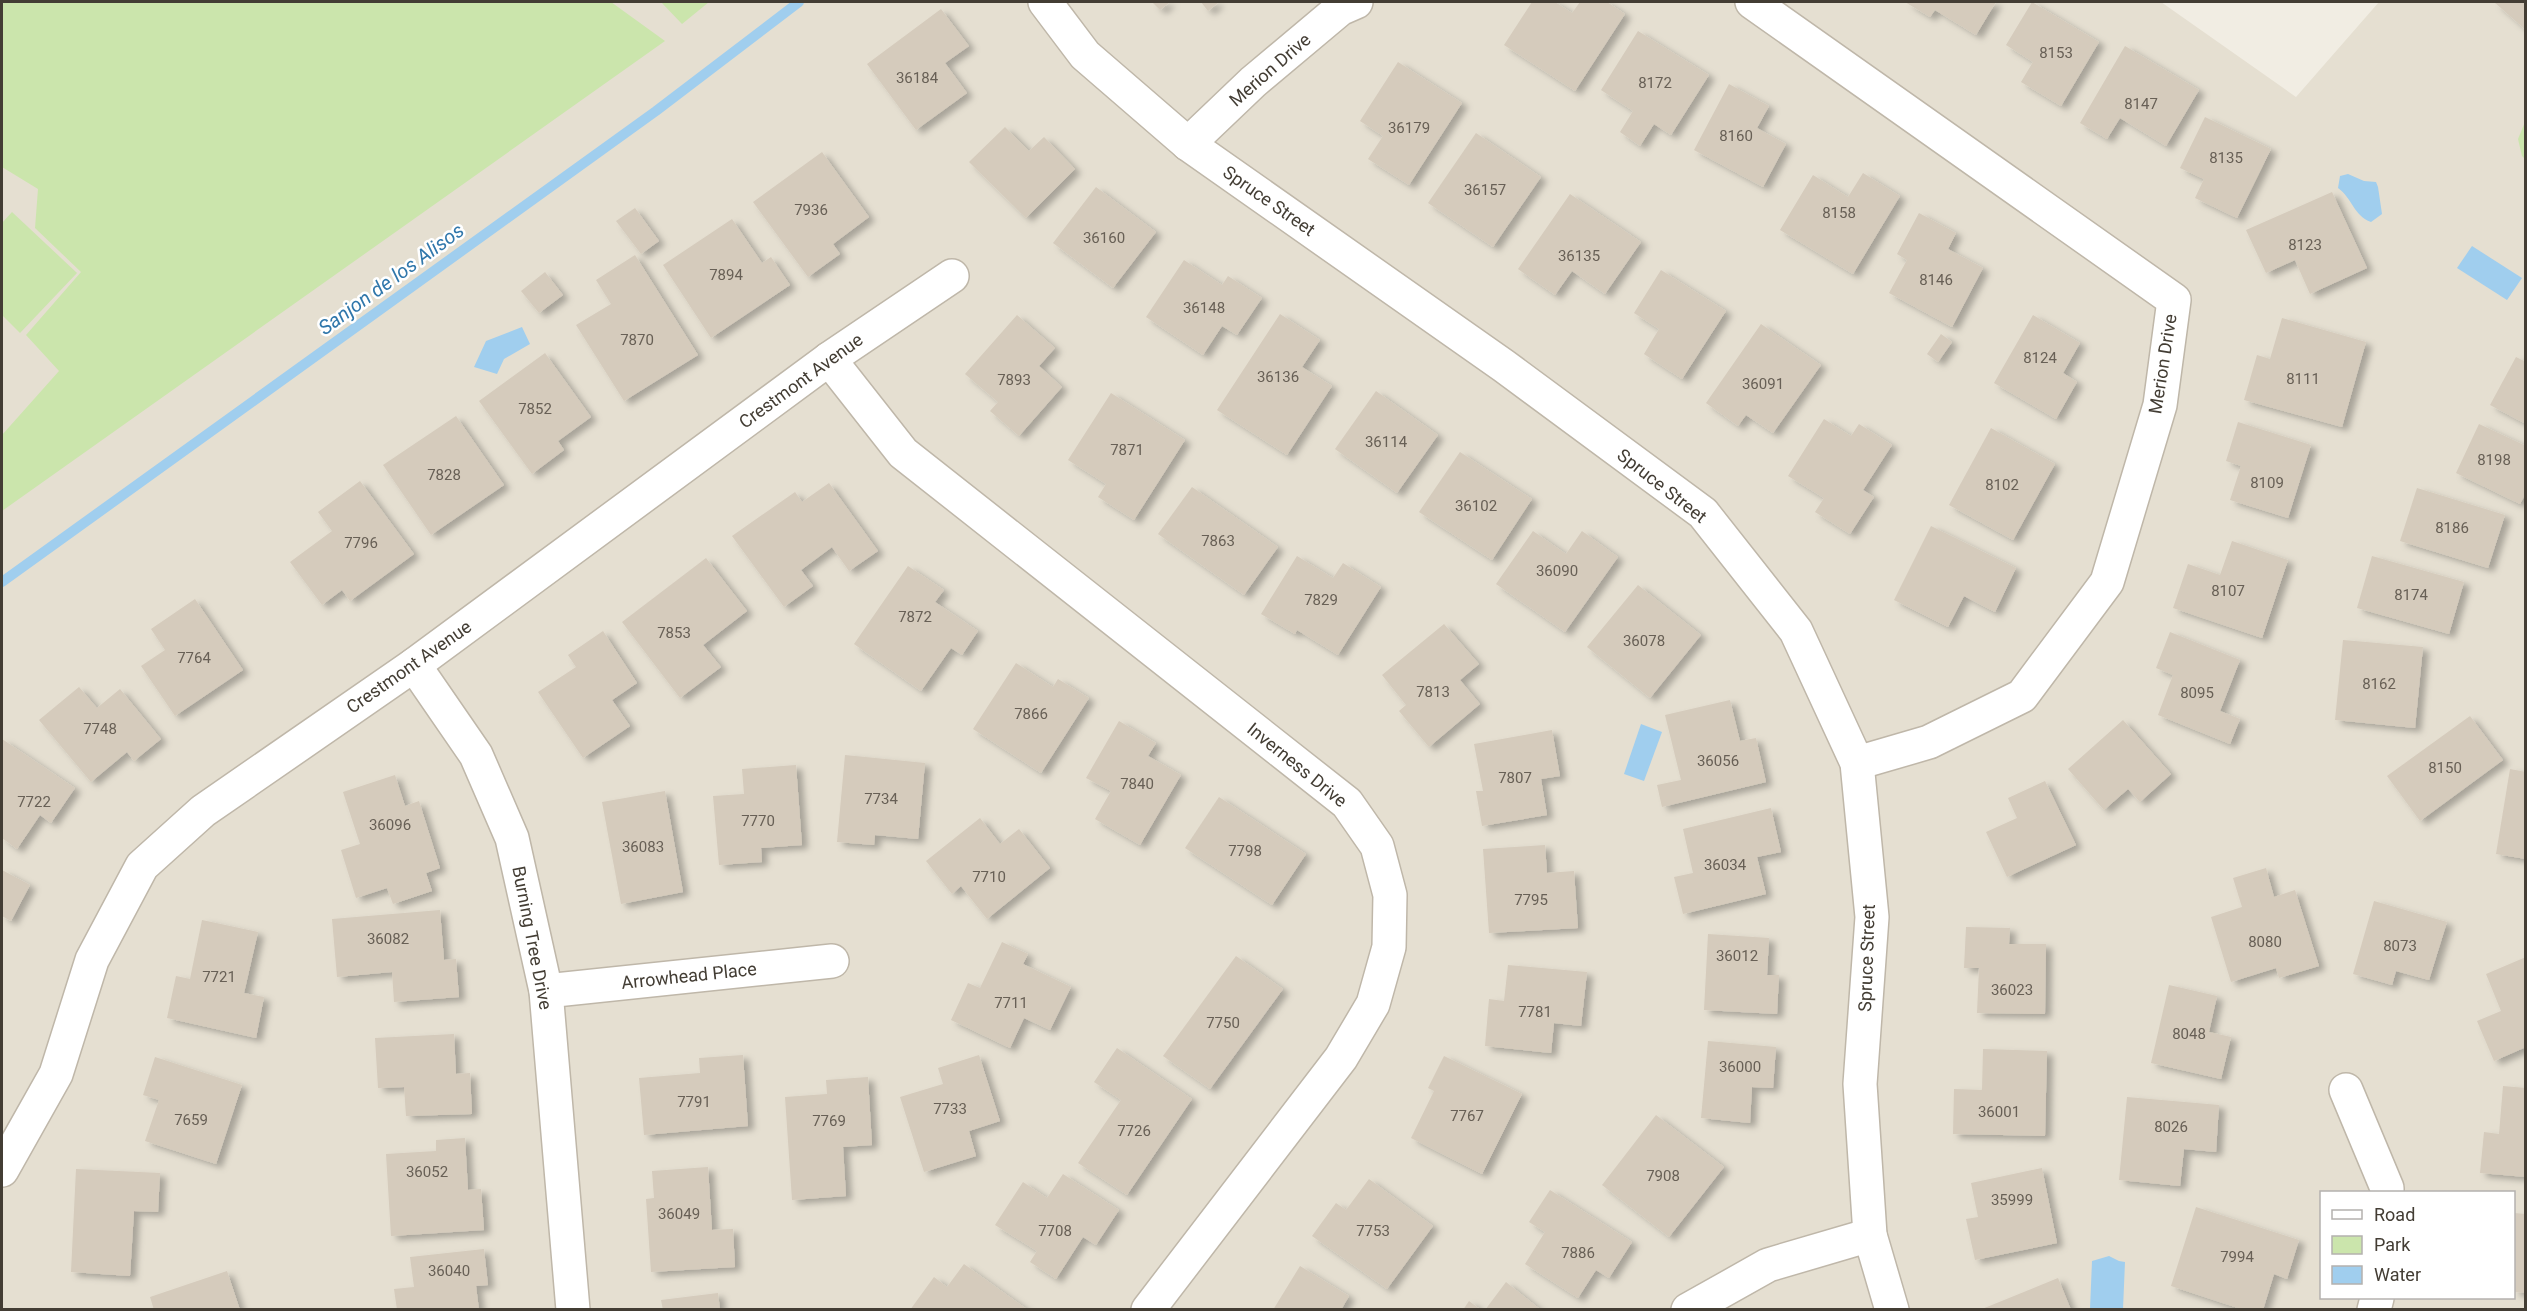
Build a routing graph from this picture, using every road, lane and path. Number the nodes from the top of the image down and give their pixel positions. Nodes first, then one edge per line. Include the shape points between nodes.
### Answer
1 (1045, 2) edge
2 (1356, 2) edge
3 (1752, 2) edge
4 (1188, 144) junction
5 (952, 276) dead end
6 (829, 359) junction
7 (414, 665) junction
8 (1857, 763) junction
9 (832, 961) dead end
10 (546, 991) junction
11 (2346, 1090) dead end
12 (2, 1170) edge
13 (2387, 1191) edge
14 (1870, 1235) junction
15 (573, 1310) edge
16 (1148, 1310) edge
17 (1688, 1310) edge
18 (1892, 1310) edge

1 - 4 street, Spruce Street via 1085,55
2 - 4 street, Merion Drive via 1340,9 1253,82
3 - 8 street, Merion Drive via 2174,300 2160,405 2107,582 2022,696 1929,742
4 - 8 street, Spruce Street via 1504,366 1703,513 1796,631
5 - 6 street, Crestmont Avenue
6 - 7 street, Crestmont Avenue
6 - 16 street, Inverness Drive via 903,453 1347,803 1377,846 1390,894 1389,947 1373,1004 1341,1058
7 - 10 street, Burning Tree Drive via 476,755 512,838
7 - 12 street, Crestmont Avenue via 203,811 142,866 92,960 56,1074
8 - 14 street, Spruce Street via 1872,917 1860,1083
9 - 10 street, Arrowhead Place
10 - 15 street, Burning Tree Drive
11 - 13 street
14 - 17 street via 1768,1265
14 - 18 street, Spruce Street

